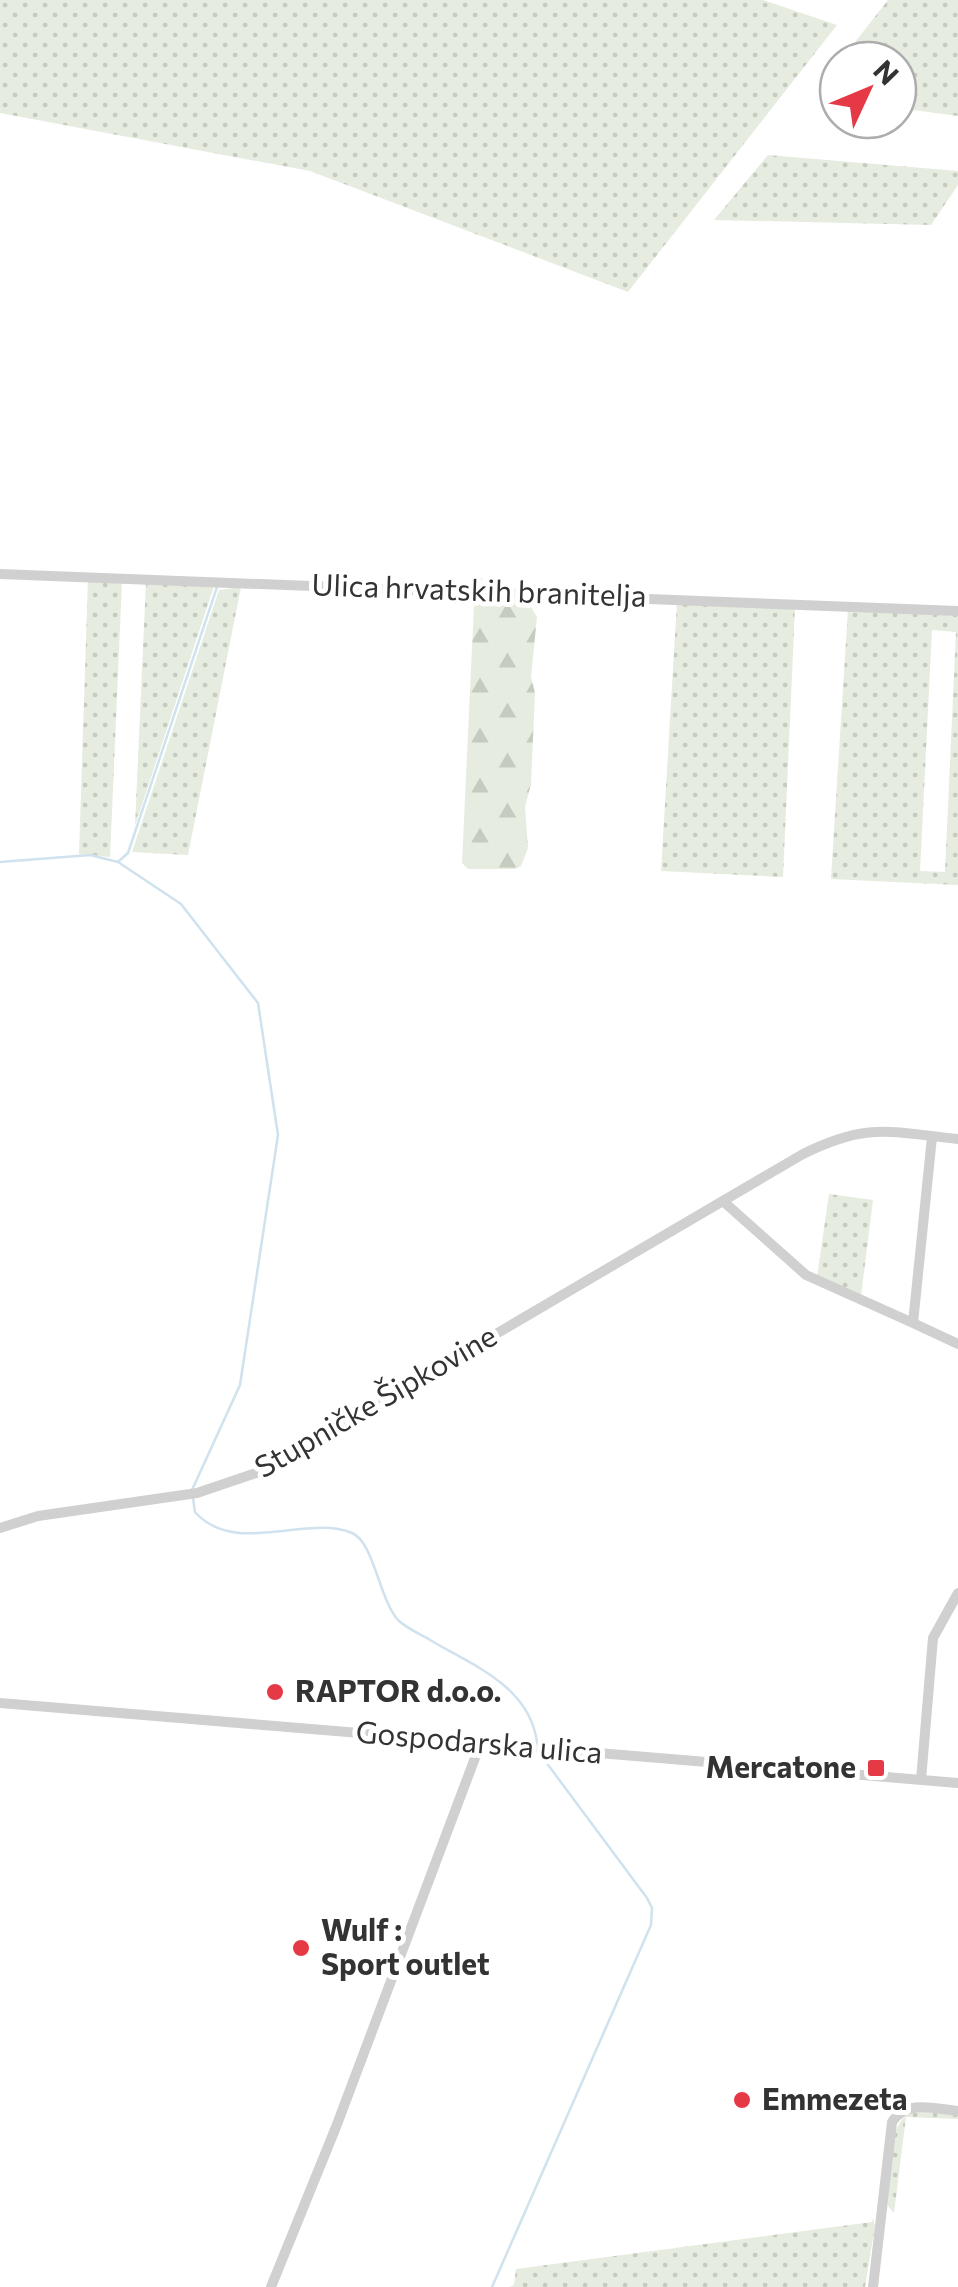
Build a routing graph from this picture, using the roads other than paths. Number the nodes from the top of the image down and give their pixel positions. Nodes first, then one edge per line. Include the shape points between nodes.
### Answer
1 (0, 574) edge
2 (958, 610) edge
3 (932, 1136) junction
4 (958, 1139) edge
5 (724, 1202) junction
6 (913, 1323) junction
7 (958, 1344) edge
8 (0, 1528) edge
9 (958, 1594) edge
10 (0, 1704) edge
11 (480, 1742) junction
12 (921, 1780) junction
13 (958, 1783) edge
14 (958, 2111) edge
15 (271, 2287) edge
16 (873, 2287) edge

1 - 2 street, Ulica hrvatskih branitelja
3 - 4 street, Stupničke Šipkovine
3 - 5 street, Stupničke Šipkovine via 848,1133
3 - 6 street
5 - 6 street via 806,1275
5 - 8 street, Stupničke Šipkovine via 262,1471 193,1494 38,1516
6 - 7 street
9 - 12 street via 933,1638
10 - 11 street, Gospodarska ulica
11 - 12 street, Gospodarska ulica
11 - 15 street
12 - 13 street, Gospodarska ulica
14 - 16 street via 906,2108 892,2122

